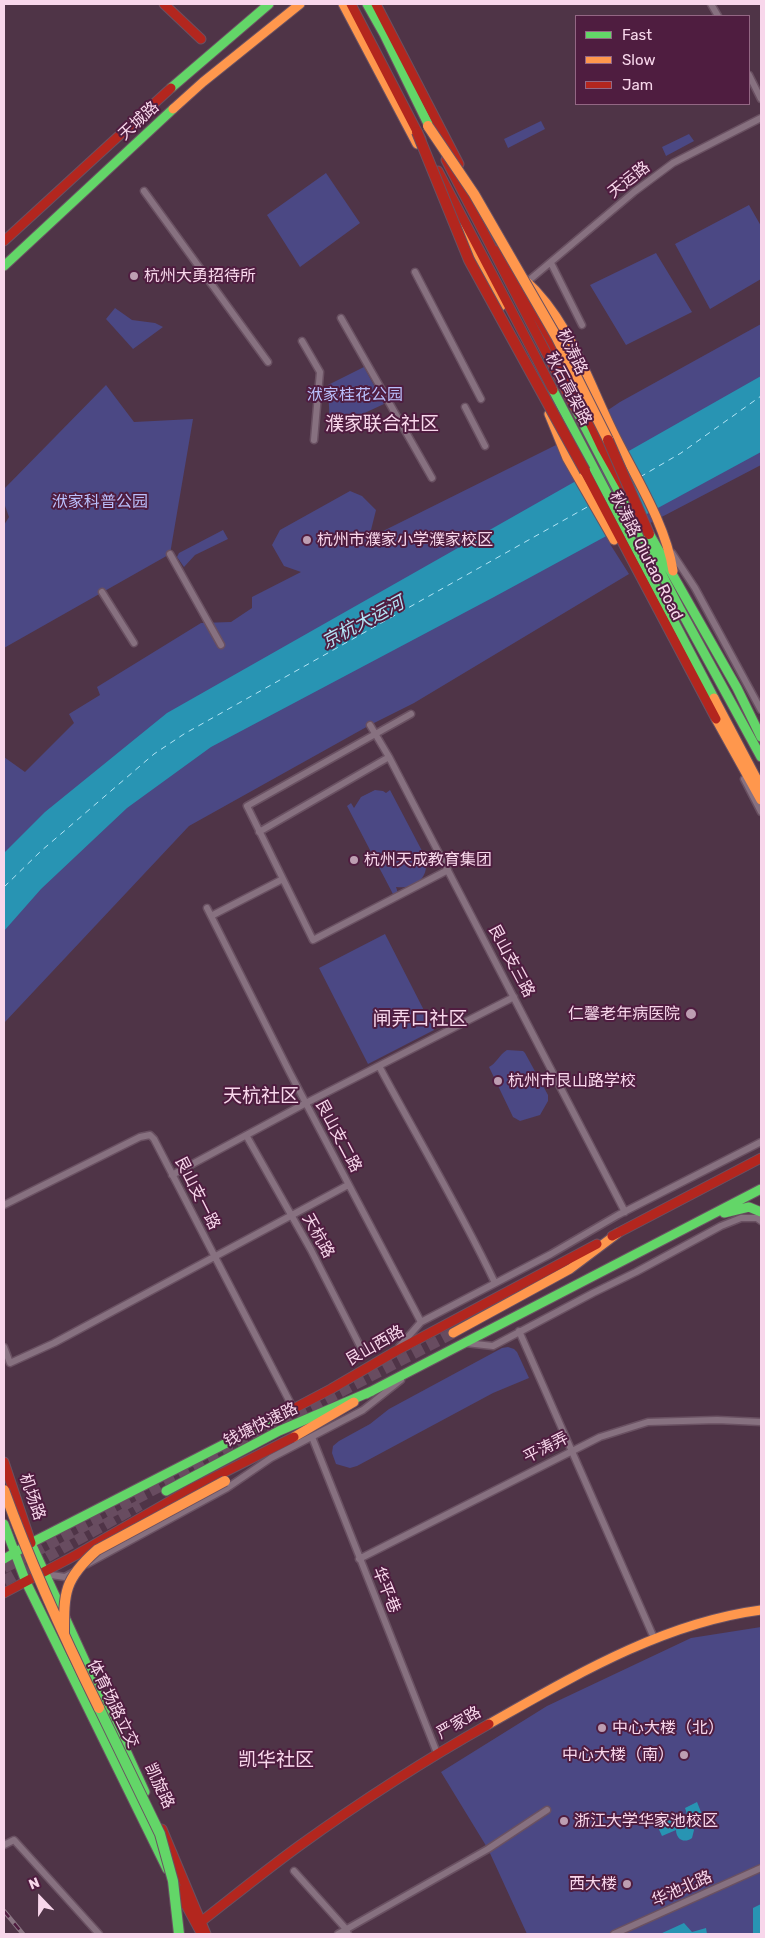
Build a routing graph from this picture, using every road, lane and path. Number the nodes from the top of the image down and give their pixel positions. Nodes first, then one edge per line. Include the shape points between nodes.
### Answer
1 (164, 4) edge
2 (269, 4) edge
3 (300, 4) edge
4 (343, 4) edge
5 (350, 4) edge
6 (367, 4) edge
7 (376, 4) edge
8 (710, 4) edge
9 (716, 13) edge
10 (201, 39) dead end
11 (750, 77) edge
12 (761, 99) edge
13 (761, 118) edge
14 (428, 126) junction
15 (418, 132) junction
16 (144, 192) dead end
17 (4, 241) edge
18 (551, 263) junction
19 (4, 266) edge
20 (512, 271) junction
21 (415, 272) dead end
22 (527, 282) junction
23 (341, 318) dead end
24 (582, 325) dead end
25 (302, 341) dead end
26 (268, 362) dead end
27 (481, 399) dead end
28 (465, 407) dead end
29 (314, 440) dead end
30 (565, 441) junction
31 (485, 446) dead end
32 (585, 471) junction
33 (432, 478) dead end
34 (649, 534) junction
35 (670, 550) junction
36 (170, 554) dead end
37 (629, 556) junction
38 (674, 579) junction
39 (102, 592) dead end
40 (134, 643) dead end
41 (221, 645) dead end
42 (731, 656) junction
43 (737, 688) junction
44 (699, 689) junction
45 (761, 710) edge
46 (411, 714) dead end
47 (370, 725) dead end
48 (375, 733) junction
49 (761, 737) edge
50 (389, 757) junction
51 (761, 757) edge
52 (761, 787) edge
53 (761, 800) edge
54 (761, 812) edge
55 (259, 832) junction
56 (448, 870) junction
57 (283, 879) junction
58 (207, 908) dead end
59 (211, 916) junction
60 (514, 997) junction
61 (379, 1066) junction
62 (306, 1103) junction
63 (246, 1135) junction
64 (761, 1142) edge
65 (761, 1158) edge
66 (172, 1174) junction
67 (348, 1184) junction
68 (761, 1189) edge
69 (4, 1205) edge
70 (625, 1212) junction
71 (761, 1212) edge
72 (292, 1215) junction
73 (708, 1217) junction
74 (761, 1221) edge
75 (618, 1233) junction
76 (214, 1257) junction
77 (495, 1283) junction
78 (421, 1322) junction
79 (519, 1331) junction
80 (453, 1333) tunnel mouth
81 (466, 1343) junction
82 (4, 1347) edge
83 (396, 1351) junction
84 (363, 1352) dead end
85 (412, 1371) junction
86 (372, 1391) junction
87 (293, 1408) junction
88 (761, 1422) edge
89 (312, 1437) junction
90 (572, 1450) junction
91 (262, 1454) junction
92 (4, 1462) edge
93 (4, 1490) edge
94 (166, 1491) dead end
95 (4, 1524) edge
96 (31, 1542) junction
97 (14, 1554) junction
98 (359, 1559) junction
99 (4, 1560) edge
100 (44, 1574) junction
101 (26, 1582) junction
102 (4, 1593) edge
103 (761, 1610) edge
104 (64, 1637) junction
105 (654, 1638) junction
106 (437, 1753) junction
107 (548, 1810) dead end
108 (4, 1845) edge
109 (761, 1868) edge
110 (294, 1871) dead end
111 (202, 1921) junction
112 (347, 1932) edge
113 (99, 1934) edge
114 (179, 1934) edge
115 (202, 1934) edge
116 (206, 1934) edge
117 (338, 1934) edge
118 (614, 1934) edge

1 - 10 main road
2 - 17 main road, 天城路 via 142,113
3 - 19 main road, 天城路 via 203,82
4 - 30 main road via 534,366
5 - 15 main road, 秋石高架路
6 - 14 main road, 秋石高架路
7 - 20 main road, 秋涛路
8 - 9 street
11 - 12 street
13 - 18 street, 天运路 via 674,163 634,192
14 - 34 main road, bridge via 474,194 557,338 614,453
14 - 51 main road, 秋石高架路, bridge
15 - 32 main road, bridge via 469,260
15 - 52 main road, 秋石高架路, bridge
16 - 26 street
18 - 22 street, 天运路
18 - 24 street
20 - 22 main road
20 - 34 main road, 秋涛路, bridge via 553,344 592,427
21 - 27 street
22 - 35 main road via 554,312
23 - 33 street
25 - 29 street via 320,372
28 - 31 street
30 - 32 main road, 秋涛路 Qiutao Road, bridge
30 - 37 main road via 573,470 616,544
32 - 37 main road, 秋涛路 Qiutao Road
34 - 38 main road, 秋涛路
35 - 38 main road
35 - 42 street via 695,588
36 - 41 street
37 - 44 main road, 秋涛路 Qiutao Road
38 - 43 main road, 秋涛路
39 - 40 street
42 - 43 street
42 - 45 street
43 - 49 main road, 秋涛路
44 - 53 main road
44 - 54 street
46 - 48 street
47 - 48 street, 艮山支三路
48 - 50 street, 艮山支三路
48 - 55 street via 247,806
50 - 55 street
50 - 56 street, 艮山支三路
55 - 57 street
56 - 57 street via 313,940
56 - 60 street, 艮山支三路
57 - 59 street
58 - 59 street, 艮山支二路
59 - 62 street, 艮山支二路
60 - 61 street
60 - 70 street, 艮山支三路
61 - 62 street
61 - 77 street via 452,1197
62 - 63 street
62 - 67 street, 艮山支二路
63 - 66 street
63 - 72 street, 天杭路
64 - 70 street
65 - 75 main road, 艮山西路
66 - 69 street, 艮山支一路 via 154,1139 140,1137
66 - 76 street, 艮山支一路
67 - 72 street
67 - 78 street, 艮山支二路
68 - 73 main road
70 - 77 street
71 - 73 main road via 749,1207
72 - 76 street
72 - 84 street, 天杭路
73 - 81 main road
74 - 79 street via 741,1218 721,1226
75 - 80 main road via 570,1269
75 - 83 main road, 艮山西路
76 - 82 street via 22,1358 10,1363
76 - 87 street, 艮山支一路
77 - 78 street
78 - 83 street
79 - 81 street via 492,1346
79 - 90 street
81 - 85 main road
83 - 87 main road, 艮山西路
85 - 86 main road
85 - 89 street via 363,1410
86 - 91 main road
86 - 94 main road, 钱塘快速路 via 279,1431
87 - 96 main road, 艮山西路
88 - 90 street, 平涛弄 via 648,1422 600,1437
89 - 98 street, 华平巷
89 - 100 street via 65,1577
90 - 98 street, 平涛弄
90 - 105 street
91 - 100 main road via 194,1488
91 - 104 main road, bridge via 225,1481 97,1550 81,1564 64,1595
92 - 96 main road, 机场路
93 - 104 main road, 体育场路立交, bridge
95 - 97 main road
96 - 97 main road, 艮山西路
96 - 100 main road, 凯旋路
97 - 99 main road, 艮山西路
97 - 101 main road
98 - 106 street, 华平巷
100 - 101 main road
100 - 111 main road, 凯旋路
101 - 102 main road
101 - 115 main road, 凯旋路 via 153,1843
103 - 105 main road, 严家路 via 726,1615
104 - 114 main road, 体育场路立交, bridge via 160,1834 172,1881
105 - 106 main road, 严家路 via 542,1694
106 - 111 main road, 严家路 via 312,1837
107 - 112 street
108 - 113 street via 14,1840
109 - 118 street, 华池北路
110 - 112 street
111 - 116 main road, 凯旋路
112 - 117 street

